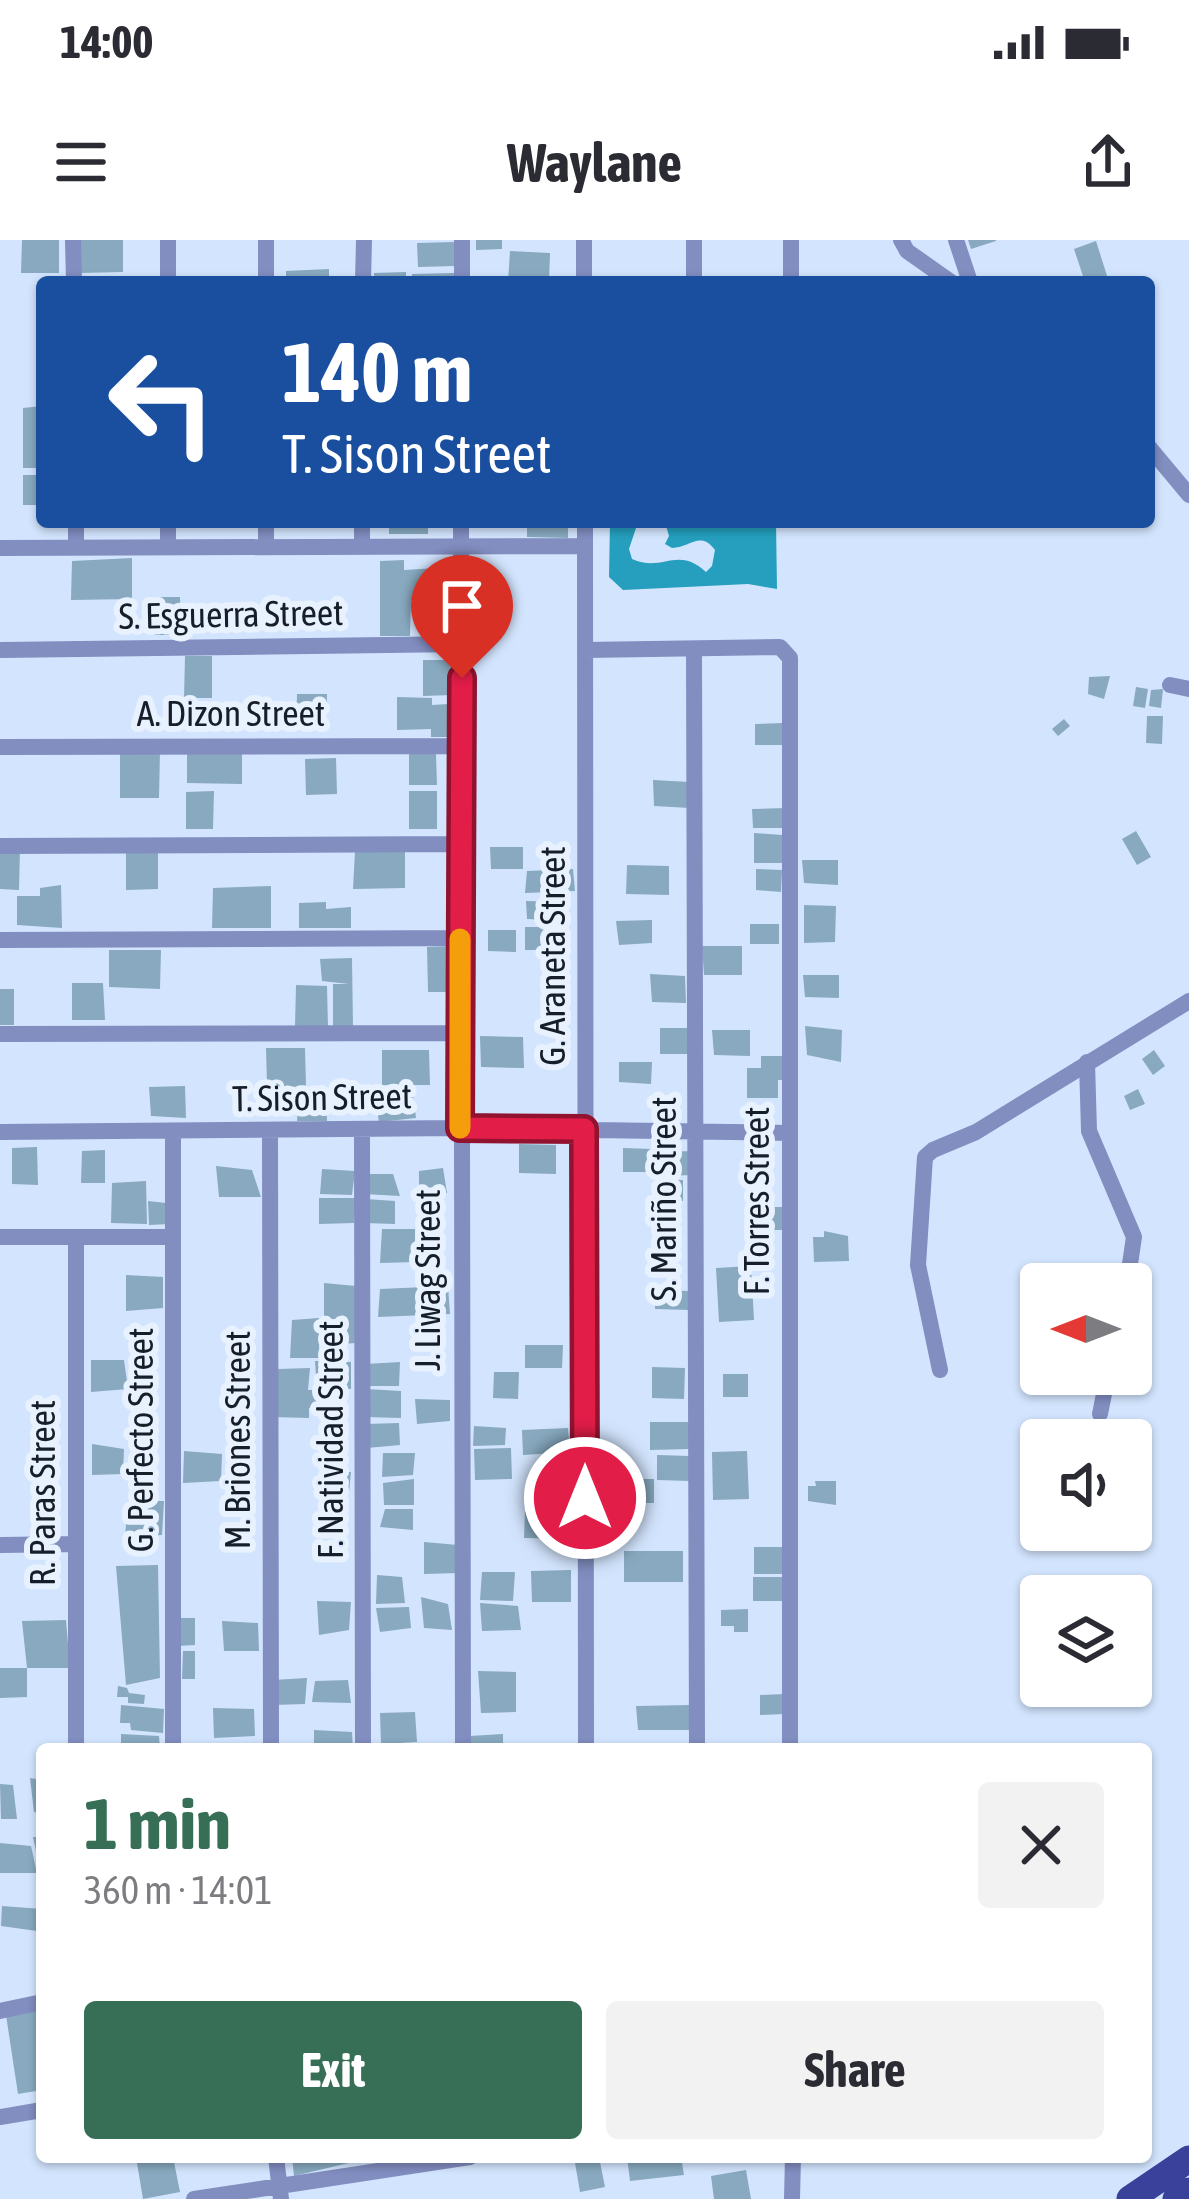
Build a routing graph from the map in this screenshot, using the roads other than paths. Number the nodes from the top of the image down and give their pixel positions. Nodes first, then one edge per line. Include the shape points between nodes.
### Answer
1 (73, 240) edge
2 (168, 240) edge
3 (266, 240) edge
4 (364, 240) edge
5 (462, 240) edge
6 (584, 240) edge
7 (694, 240) edge
8 (790, 240) edge
9 (901, 240) edge
10 (956, 240) edge
11 (74, 276) edge
12 (168, 276) edge
13 (266, 276) edge
14 (363, 276) edge
15 (461, 276) edge
16 (584, 276) edge
17 (694, 276) edge
18 (791, 276) edge
19 (942, 276) edge
20 (968, 276) edge
21 (1155, 454) edge
22 (1189, 495) edge
23 (76, 528) edge
24 (168, 528) edge
25 (266, 528) edge
26 (362, 528) edge
27 (461, 528) edge
28 (585, 528) edge
29 (168, 546) junction
30 (266, 546) junction
31 (461, 546) junction
32 (585, 546) junction
33 (76, 547) junction
34 (362, 547) junction
35 (0, 548) edge
36 (462, 644) junction
37 (0, 650) edge
38 (584, 650) junction
39 (694, 650) junction
40 (1170, 685) dead end
41 (1189, 689) edge
42 (461, 746) junction
43 (0, 747) edge
44 (460, 844) junction
45 (0, 847) edge
46 (460, 938) junction
47 (0, 940) edge
48 (1189, 1001) edge
49 (460, 1033) junction
50 (0, 1034) edge
51 (1088, 1062) junction
52 (460, 1128) junction
53 (584, 1129) junction
54 (362, 1130) junction
55 (0, 1132) edge
56 (173, 1132) junction
57 (270, 1132) junction
58 (695, 1132) junction
59 (789, 1133) junction
60 (0, 1237) edge
61 (76, 1237) junction
62 (172, 1237) junction
63 (1130, 1263) edge
64 (940, 1370) dead end
65 (1104, 1395) edge
66 (1100, 1414) dead end
67 (74, 1544) junction
68 (0, 1545) edge
69 (76, 1743) edge
70 (173, 1743) edge
71 (271, 1743) edge
72 (363, 1743) edge
73 (463, 1743) edge
74 (586, 1743) edge
75 (697, 1743) edge
76 (790, 1743) edge
77 (36, 2003) edge
78 (0, 2011) edge
79 (36, 2111) edge
80 (0, 2116) edge
81 (1189, 2159) edge
82 (437, 2163) edge
83 (793, 2163) edge
84 (1189, 2191) edge
85 (279, 2192) edge
86 (792, 2198) edge
87 (194, 2199) edge
88 (1130, 2199) edge
89 (1176, 2199) edge

1 - 11 street
2 - 12 street
3 - 13 street
4 - 14 street
5 - 15 street
6 - 16 street
7 - 17 street
8 - 18 street
9 - 19 street
10 - 20 street
21 - 22 street
23 - 33 street
24 - 29 street
25 - 30 street
26 - 34 street
27 - 31 street, J. Liwag Street
28 - 32 street, G. Araneta Street
29 - 30 street
29 - 33 street
30 - 34 street
31 - 32 street
31 - 34 street
31 - 36 street, J. Liwag Street
32 - 38 street, G. Araneta Street
33 - 35 street
36 - 37 street, S. Esguerra Street
36 - 42 street, J. Liwag Street
38 - 39 street
38 - 53 street, G. Araneta Street
39 - 58 street, S. Mariño Street
39 - 59 street, F. Torres Street via 789,653
40 - 41 street
42 - 43 street, A. Dizon Street
42 - 44 street, J. Liwag Street
44 - 45 street
44 - 46 street, J. Liwag Street
46 - 47 street
46 - 49 street, J. Liwag Street
48 - 51 street
49 - 50 street
49 - 52 street, J. Liwag Street
51 - 63 street via 1089,1131 1134,1237
51 - 64 street via 926,1157 918,1265
52 - 53 street, T. Sison Street
52 - 54 street, T. Sison Street
52 - 73 street, J. Liwag Street
53 - 58 street, T. Sison Street
53 - 74 street, G. Araneta Street
54 - 57 street, T. Sison Street
54 - 72 street, F. Natividad Street
55 - 56 street, T. Sison Street
56 - 57 street, T. Sison Street
56 - 62 street, G. Perfecto Street
57 - 71 street, M. Briones Street
58 - 59 street, T. Sison Street
58 - 75 street, S. Mariño Street
59 - 76 street, F. Torres Street
60 - 61 street
61 - 62 street
61 - 67 street, R. Paras Street
62 - 70 street, G. Perfecto Street
65 - 66 street
67 - 68 street
67 - 69 street, R. Paras Street
77 - 78 street
79 - 80 street
81 - 88 main road
82 - 85 street
83 - 86 street
84 - 89 main road
85 - 87 street

